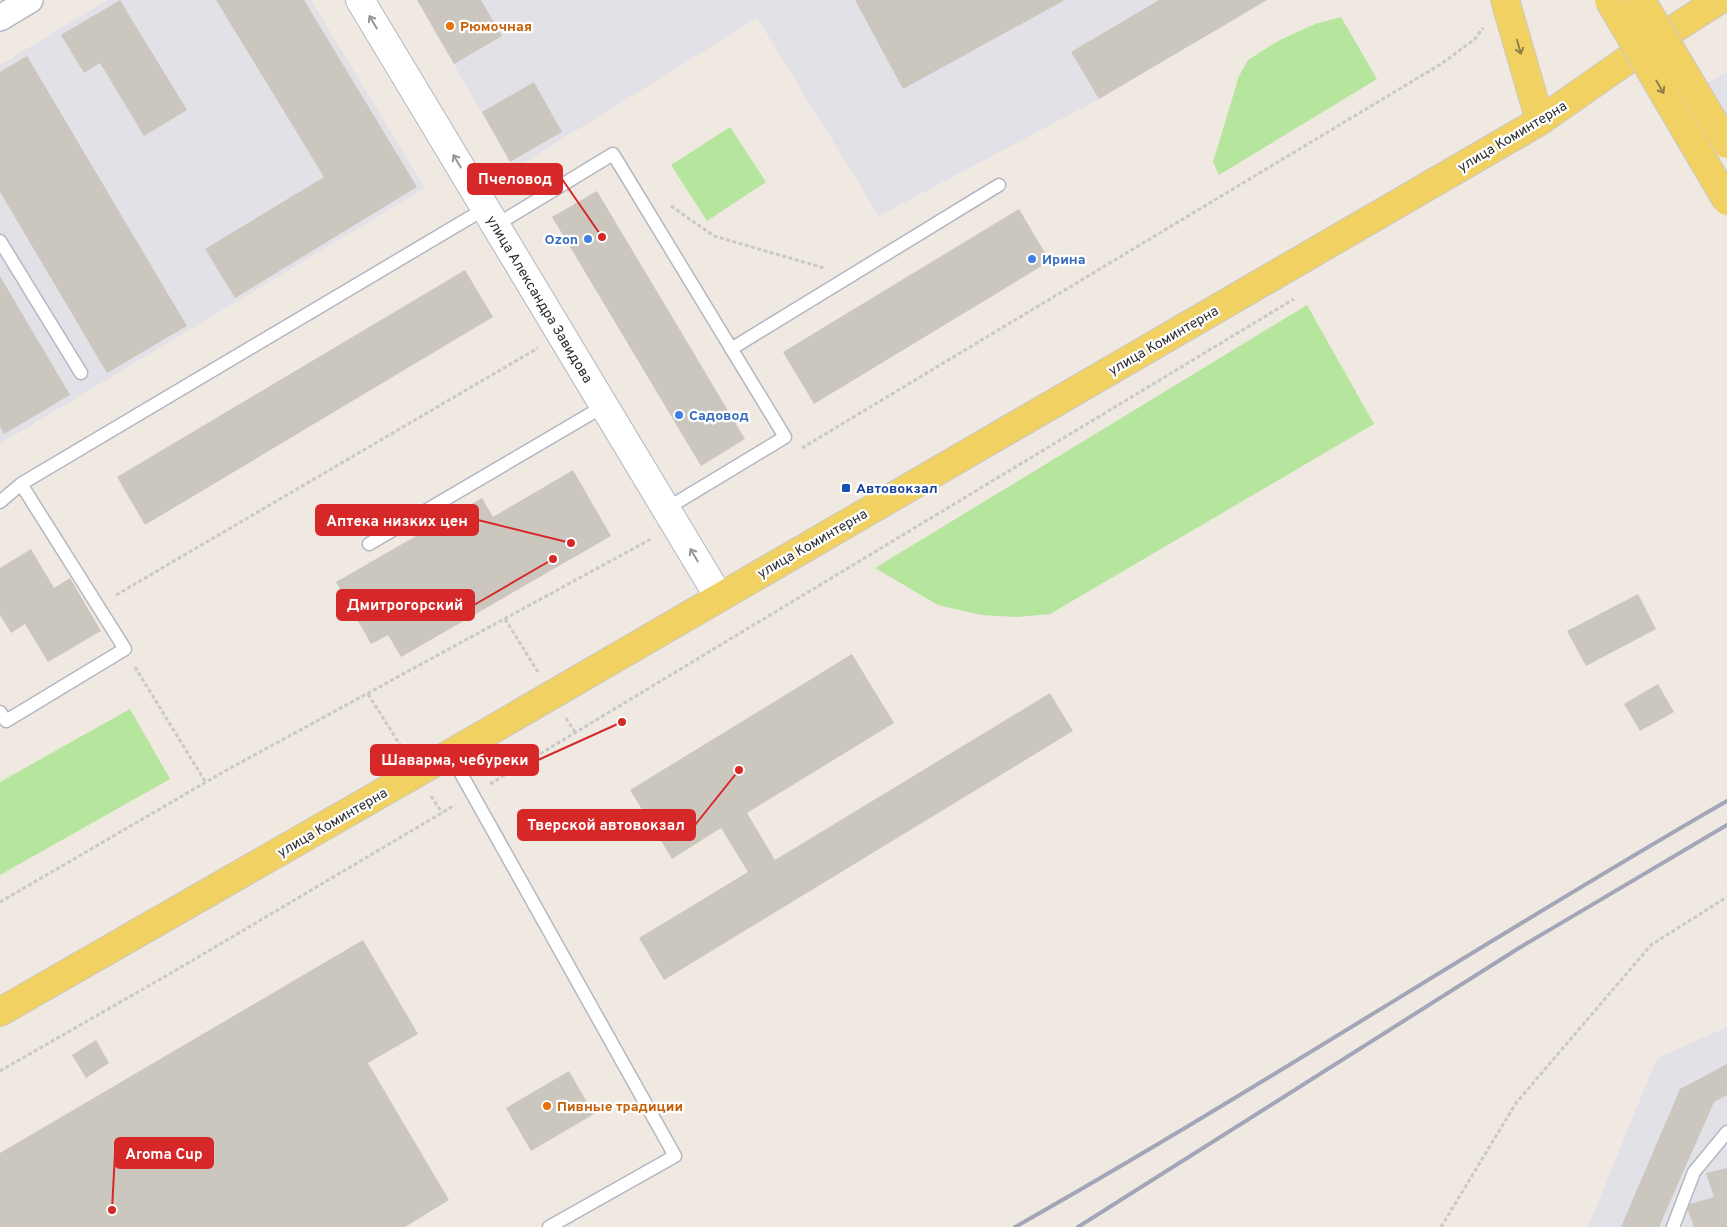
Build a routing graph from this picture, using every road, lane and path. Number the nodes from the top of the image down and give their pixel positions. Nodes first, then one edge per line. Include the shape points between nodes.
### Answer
1 (360, 0) edge
2 (1505, 0) edge
3 (1609, 0) edge
4 (1641, 0) edge
5 (1719, 0) edge
6 (1488, 22) dead end
7 (1540, 121) junction
8 (1727, 144) edge
9 (999, 185) dead end
10 (1727, 201) edge
11 (666, 203) dead end
12 (491, 217) junction
13 (0, 241) edge
14 (850, 276) junction
15 (561, 334) junction
16 (731, 349) junction
17 (81, 373) dead end
18 (604, 406) junction
19 (796, 452) dead end
20 (21, 484) junction
21 (0, 502) edge
22 (671, 517) junction
23 (369, 544) dead end
24 (719, 597) junction
25 (98, 606) junction
26 (766, 619) dead end
27 (125, 649) junction
28 (0, 712) edge
29 (450, 754) junction
30 (206, 783) junction
31 (472, 795) junction
32 (1727, 898) edge
33 (0, 902) edge
34 (0, 1012) edge
35 (0, 1071) edge
36 (1727, 1132) edge
37 (549, 1227) edge
38 (1440, 1227) edge
39 (1673, 1227) edge

12 -> 1 street, улица Александра Завидова
2 -> 7 main road
3 -> 10 main road, bridge
4 - 8 main road, bridge
5 - 7 main road, улица Коминтерна
6 - 19 path via 1475,38 1441,64
7 - 24 main road, улица Коминтерна
9 - 14 lane
11 - 14 path via 714,236
12 - 15 street, улица Александра Завидова
12 - 16 lane via 613,154
12 - 20 lane
13 - 17 lane
14 - 16 lane
15 - 18 street, улица Александра Завидова
15 - 25 path
16 - 22 lane via 785,437
18 - 22 street, улица Александра Завидова
18 - 23 lane
20 - 21 lane
20 - 25 lane
24 -> 22 street, улица Александра Завидова
22 - 30 path
24 - 29 main road, улица Коминтерна
25 - 27 lane
26 - 31 path
27 - 28 lane via 6,721
27 - 30 path
29 - 31 lane
29 - 34 main road, улица Коминтерна
30 - 33 path
31 - 35 path
31 - 37 lane via 675,1156
32 - 38 path via 1651,945 1516,1103
36 - 39 lane via 1694,1172

